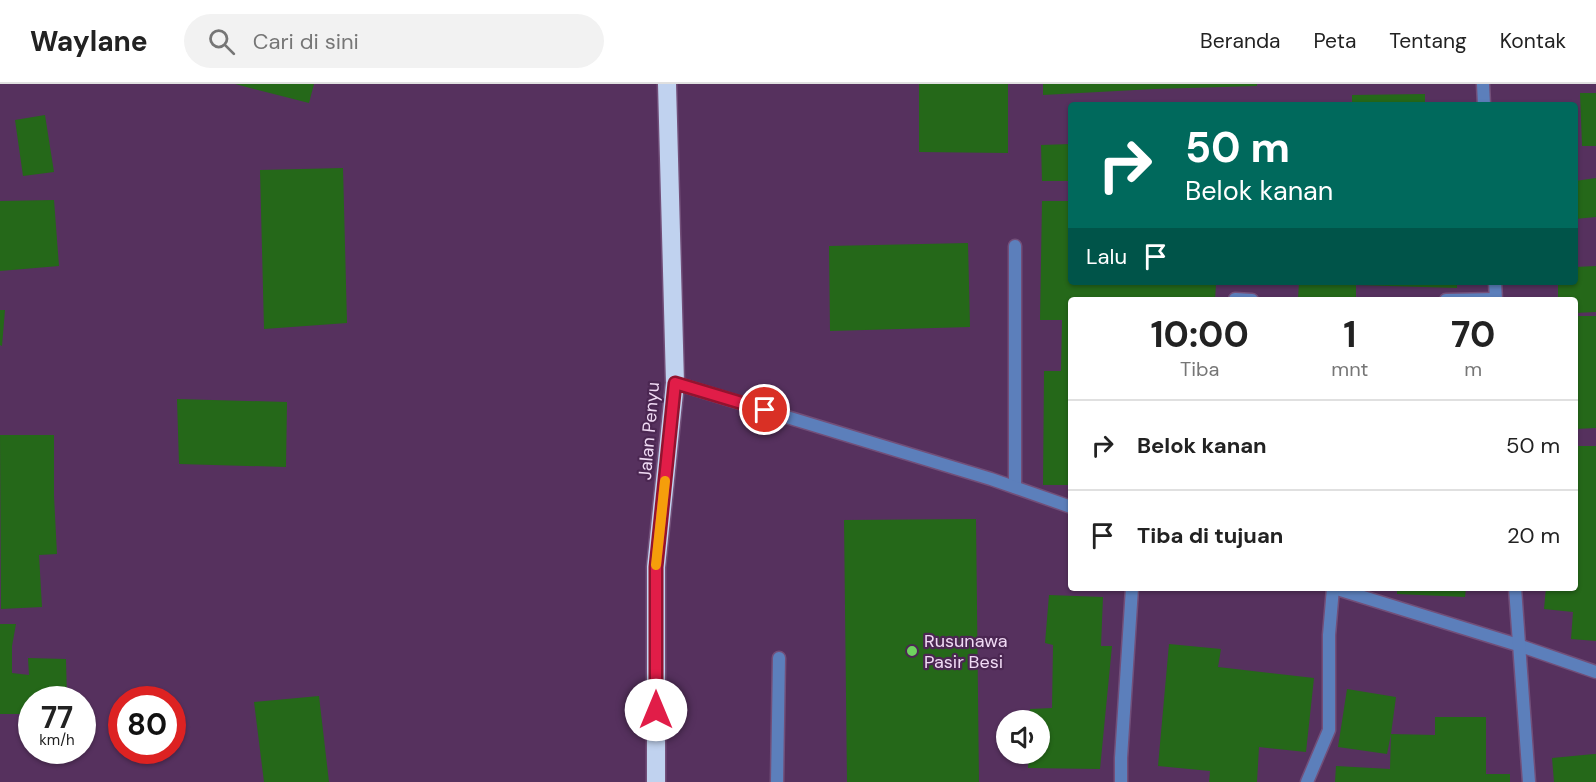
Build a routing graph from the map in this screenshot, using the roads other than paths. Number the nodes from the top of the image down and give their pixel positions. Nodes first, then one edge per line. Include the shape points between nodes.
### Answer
1 (667, 84) edge
2 (1483, 84) edge
3 (1484, 102) edge
4 (1014, 246) dead end
5 (675, 383) junction
6 (1015, 487) junction
7 (1068, 506) edge
8 (1132, 591) edge
9 (1334, 591) edge
10 (1344, 591) edge
11 (1515, 591) edge
12 (1518, 645) junction
13 (779, 658) dead end
14 (1596, 672) edge
15 (656, 782) edge
16 (777, 782) edge
17 (1121, 782) edge
18 (1307, 782) edge
19 (1529, 782) edge

1 - 5 highway, Jalan Penyu
2 - 3 street
4 - 6 street
5 - 6 street
5 - 15 highway, Jalan Penyu via 656,567
6 - 7 street
8 - 17 street
9 - 18 street via 1329,635 1329,730
10 - 12 street
11 - 12 street
12 - 14 street
12 - 19 street
13 - 16 street

